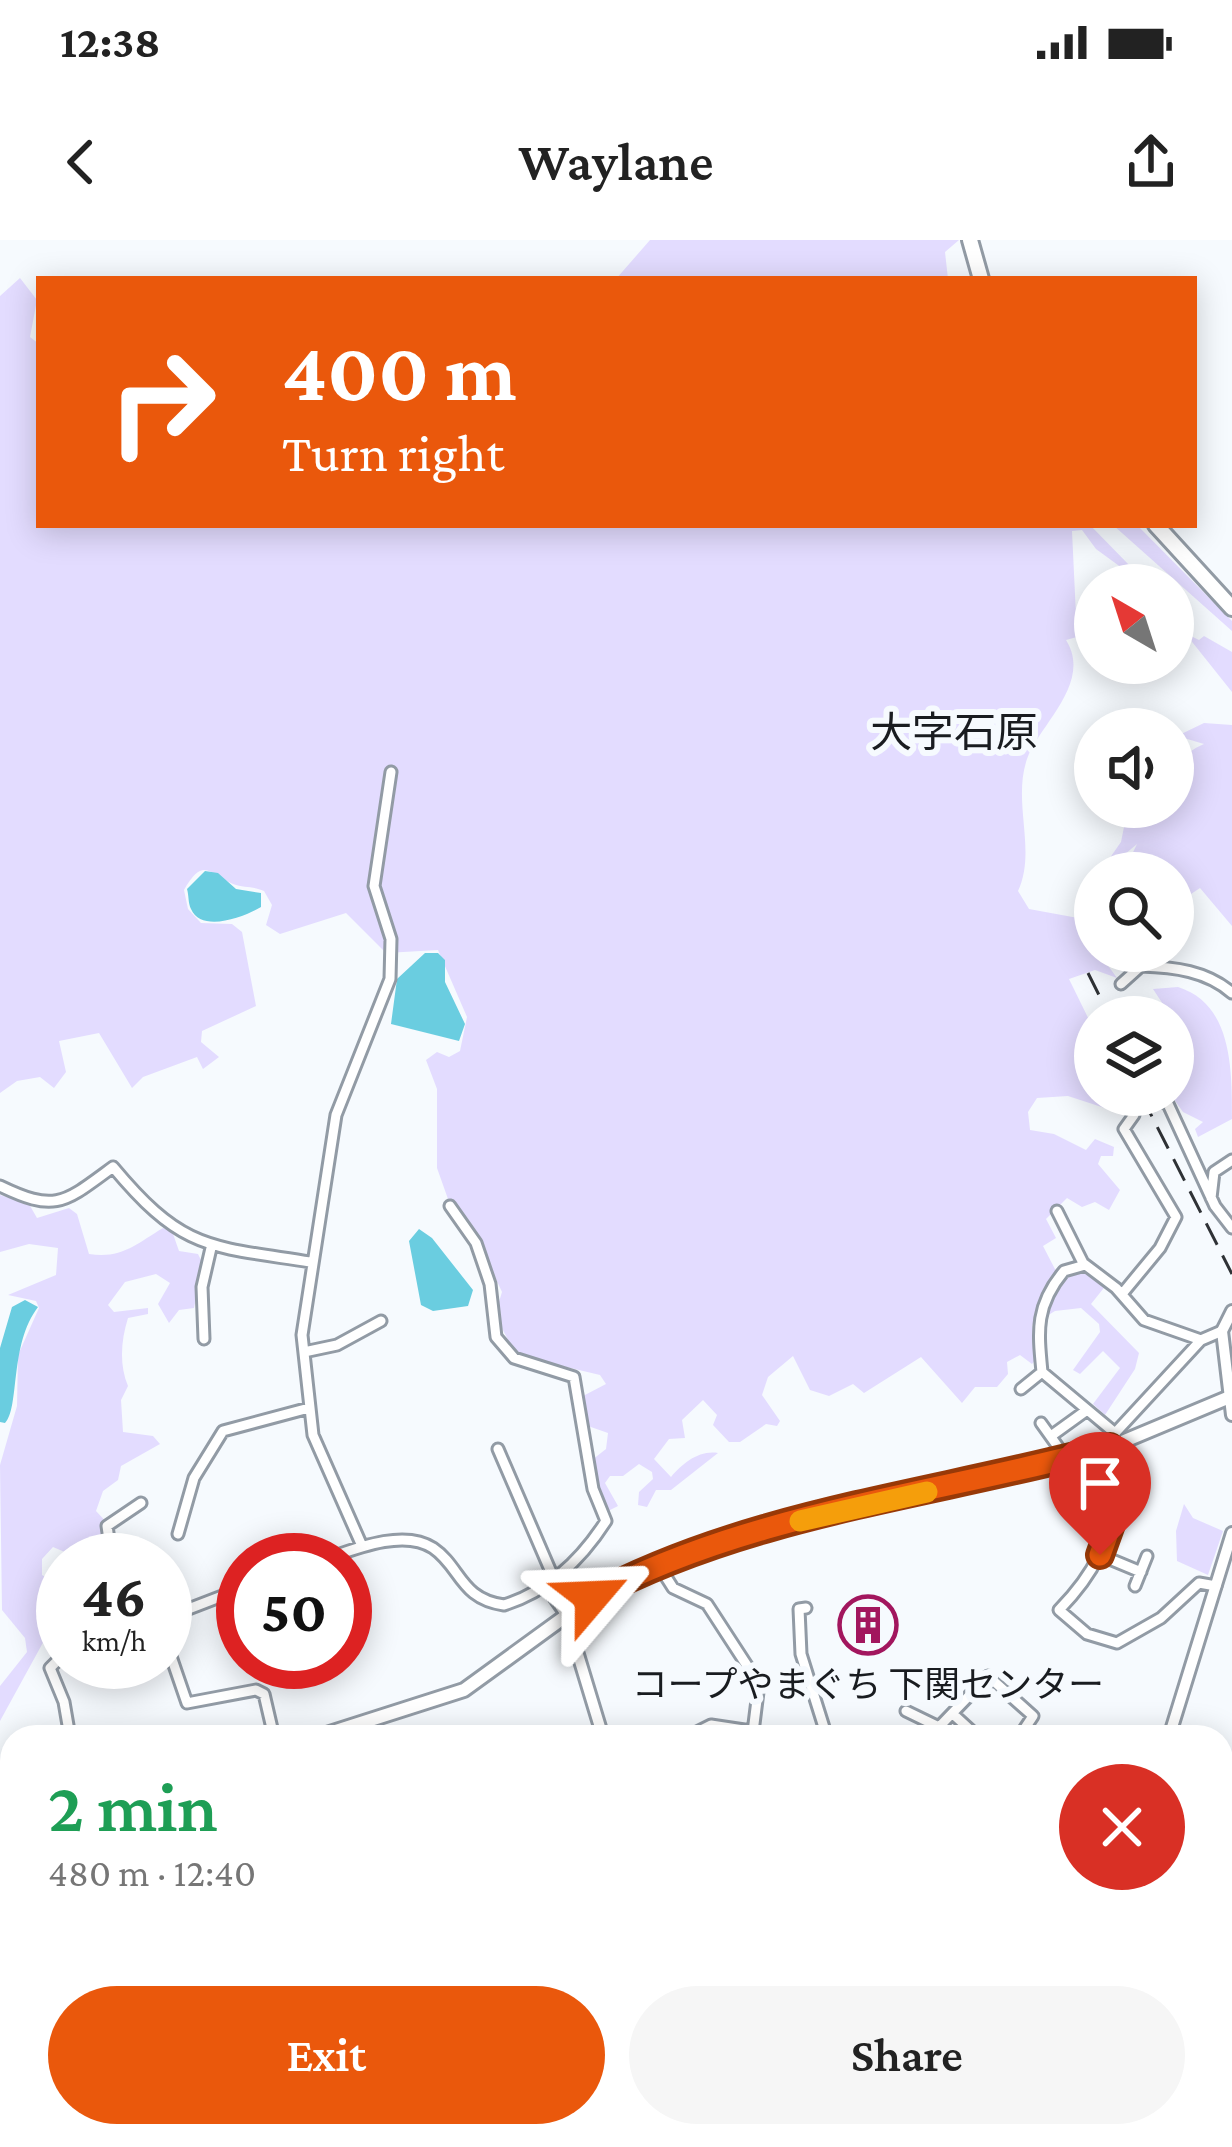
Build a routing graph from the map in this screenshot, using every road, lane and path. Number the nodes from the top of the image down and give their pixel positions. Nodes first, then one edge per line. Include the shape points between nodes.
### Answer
1 (970, 240) edge
2 (980, 276) edge
3 (1159, 528) edge
4 (1232, 608) edge
5 (392, 772) dead end
6 (1121, 984) dead end
7 (1232, 993) edge
8 (1133, 1116) edge
9 (1172, 1116) edge
10 (1232, 1160) edge
11 (0, 1186) edge
12 (1211, 1198) junction
13 (450, 1206) dead end
14 (1057, 1211) dead end
15 (1232, 1228) edge
16 (211, 1248) junction
17 (310, 1262) junction
18 (1085, 1265) junction
19 (1122, 1294) junction
20 (1232, 1311) edge
21 (381, 1321) dead end
22 (1222, 1331) junction
23 (204, 1339) dead end
24 (1201, 1340) junction
25 (304, 1352) junction
26 (1042, 1372) junction
27 (1021, 1389) dead end
28 (1230, 1397) edge
29 (309, 1408) junction
30 (1087, 1410) junction
31 (1232, 1415) edge
32 (1041, 1423) dead end
33 (1051, 1436) junction
34 (1112, 1440) junction
35 (498, 1449) dead end
36 (1066, 1459) junction
37 (141, 1503) dead end
38 (111, 1533) edge
39 (178, 1533) edge
40 (356, 1533) edge
41 (1232, 1533) edge
42 (372, 1545) edge
43 (1100, 1555) junction
44 (1148, 1556) dead end
45 (658, 1566) junction
46 (1141, 1572) junction
47 (550, 1582) junction
48 (1136, 1586) dead end
49 (1216, 1586) junction
50 (806, 1608) dead end
51 (566, 1615) junction
52 (59, 1689) edge
53 (183, 1689) edge
54 (907, 1711) dead end
55 (954, 1715) junction
56 (68, 1725) edge
57 (271, 1725) edge
58 (374, 1725) edge
59 (598, 1725) edge
60 (754, 1725) edge
61 (823, 1725) edge
62 (935, 1725) edge
63 (942, 1725) edge
64 (965, 1725) edge
65 (1027, 1725) edge
66 (1173, 1725) edge

1 - 2 main road
3 - 4 main road
5 - 17 street via 374,886 391,939 390,979 335,1114
6 - 7 street via 1153,966 1208,974
8 - 19 street via 1124,1129 1176,1216
9 - 12 street
10 - 12 street via 1214,1172
11 - 16 street via 63,1202 113,1168 143,1202
12 - 15 street
13 - 47 street via 476,1243 496,1337 514,1358 570,1373 579,1396 586,1459 606,1521
14 - 18 street
16 - 17 street
16 - 23 street
17 - 25 street
18 - 19 street
18 - 26 street via 1064,1271 1039,1312
19 - 24 street via 1152,1326
20 - 22 street
21 - 25 street
22 - 24 street
22 - 28 street
24 - 34 street
25 - 29 street
26 - 27 street
26 - 30 street
28 - 31 street
28 - 34 main road
29 - 39 street via 223,1431 194,1478
29 - 40 street
30 - 33 street
30 - 34 street
32 - 33 street
33 - 36 street
34 - 36 main road
34 - 43 street via 1113,1519
35 - 47 street
36 - 45 main road via 770,1528
37 - 38 street via 110,1522
41 - 49 street
42 - 47 street via 432,1547 455,1578 490,1603 518,1600
43 - 46 street
43 - 49 street via 1092,1576 1059,1610 1087,1634 1117,1643 1199,1583
44 - 46 street
45 - 51 main road
45 - 60 street via 668,1584 707,1604 758,1684
46 - 48 street
47 - 51 street
49 - 66 street
50 - 61 street via 799,1609 801,1654
51 - 58 main road via 464,1690
51 - 59 street
52 - 56 street
53 - 57 street via 188,1702 256,1690
54 - 62 street
55 - 63 street
55 - 64 street
55 - 65 street via 988,1676 1033,1715

